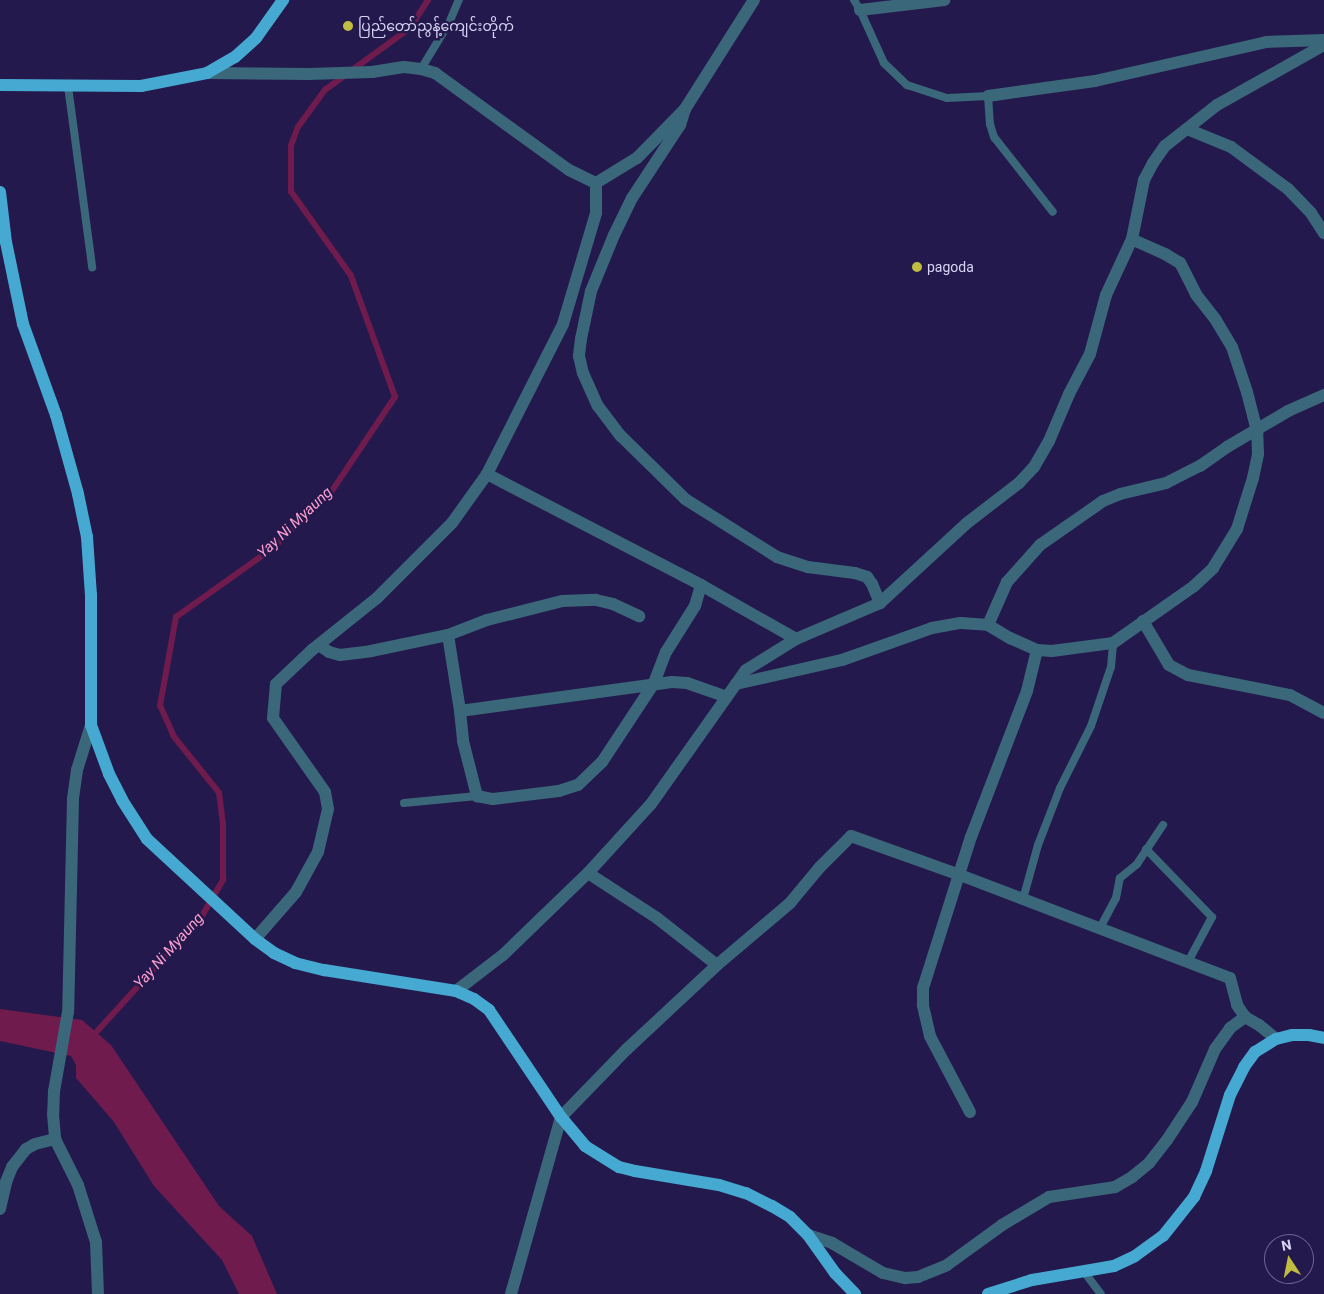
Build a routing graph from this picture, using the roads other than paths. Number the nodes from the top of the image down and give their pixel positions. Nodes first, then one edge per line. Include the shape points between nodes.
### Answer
1 (283, 0) edge
2 (459, 0) edge
3 (754, 0) edge
4 (944, 0) edge
5 (857, 5) edge
6 (1324, 40) edge
7 (1324, 45) edge
8 (421, 69) junction
9 (207, 73) junction
10 (1, 86) edge
11 (68, 86) junction
12 (988, 96) junction
13 (685, 110) junction
14 (1187, 129) junction
15 (596, 183) junction
16 (0, 192) edge
17 (1053, 212) dead end
18 (1324, 233) edge
19 (1132, 239) junction
20 (92, 267) dead end
21 (1324, 395) edge
22 (1257, 431) junction
23 (487, 474) junction
24 (702, 585) junction
25 (880, 604) junction
26 (639, 616) dead end
27 (1143, 621) junction
28 (988, 625) junction
29 (448, 635) junction
30 (796, 639) junction
31 (1113, 643) junction
32 (319, 645) junction
33 (1037, 650) junction
34 (654, 683) junction
35 (736, 684) junction
36 (727, 697) junction
37 (460, 712) junction
38 (1324, 713) edge
39 (92, 725) junction
40 (477, 796) junction
41 (404, 803) dead end
42 (1163, 824) dead end
43 (1146, 849) junction
44 (588, 873) junction
45 (960, 874) junction
46 (1023, 899) junction
47 (1100, 928) junction
48 (255, 939) junction
49 (1188, 962) junction
50 (717, 965) junction
51 (456, 991) junction
52 (1245, 1017) junction
53 (1324, 1038) edge
54 (1276, 1039) junction
55 (970, 1112) dead end
56 (561, 1117) junction
57 (56, 1139) junction
58 (0, 1209) edge
59 (808, 1235) junction
60 (1085, 1272) junction
61 (98, 1294) edge
62 (511, 1294) edge
63 (855, 1294) edge
64 (988, 1294) edge
65 (1102, 1294) edge

1 - 9 main road via 256,38 235,57
2 - 8 lane
3 - 13 street
4 - 5 street
5 - 12 lane via 884,63 907,85 947,98
6 - 12 street via 1266,42 1095,81
7 - 14 street via 1217,105
8 - 9 street via 404,67 372,72 309,74
8 - 15 street via 435,73 569,170
9 - 11 main road via 141,86
10 - 11 main road
11 - 20 lane
12 - 17 lane via 994,137
13 - 15 street via 637,158
13 - 25 street via 680,125 632,198 591,291 581,339 583,373 598,406 621,436 685,498 777,557 808,567 866,577
14 - 18 street via 1231,147 1280,184 1311,213
14 - 19 street via 1165,146 1144,180
15 - 23 street via 596,213 563,324
16 - 39 main road via 6,242 23,324 56,415 86,537 91,595
19 - 22 street via 1180,263 1196,294 1232,347
19 - 25 street via 1106,295 1090,354 1034,467
21 - 22 street via 1288,411
22 - 27 street via 1258,454 1253,478 1237,529 1226,551 1194,586
22 - 28 street via 1166,483 1103,501 1048,540 1007,582
23 - 24 street
23 - 32 street via 452,523 377,598
24 - 30 street
24 - 34 street via 695,606 666,652
25 - 30 street
26 - 29 street via 596,600 562,601 487,620
27 - 31 street
27 - 38 street via 1169,665 1182,672 1290,695
28 - 33 street
28 - 35 street via 962,623 932,628 842,660
29 - 32 street via 340,655
29 - 37 street
30 - 35 street via 746,670
31 - 33 street
31 - 46 lane via 1111,666 1094,717 1060,788 1041,837
32 - 48 street via 276,684 273,718 325,792 328,808 318,852 296,892
33 - 45 street via 1027,691
34 - 36 street via 687,683
34 - 37 street
34 - 40 street via 602,762 578,785 559,791 494,799
35 - 36 street
36 - 44 street via 651,804
37 - 40 street via 462,741
39 - 48 main road via 109,774 147,839
39 - 57 street via 77,770 73,799 68,1012 54,1091
40 - 41 lane
42 - 43 lane
43 - 47 lane via 1137,864 1120,878 1116,898
43 - 49 lane via 1212,917
44 - 50 street via 657,918
44 - 51 street via 503,955
45 - 46 street
45 - 50 street via 851,836 790,903
45 - 55 street via 927,973 923,1005 930,1036
46 - 47 street
47 - 49 street
48 - 51 main road via 274,953 310,966
49 - 52 street via 1230,978 1237,1005
50 - 56 street
51 - 56 main road via 489,1010
52 - 54 street
52 - 59 street via 1230,1028 1215,1049 1192,1102 1167,1140 1149,1163 1115,1187 1049,1197 1002,1225 947,1265 918,1277 883,1273 832,1243
53 - 54 main road via 1292,1035
54 - 60 main road via 1256,1052 1244,1067 1230,1095 1206,1171 1180,1216 1163,1236 1135,1256 1114,1266
56 - 59 main road via 584,1146 619,1166 635,1172 719,1185 746,1193 790,1217
56 - 62 street
57 - 58 street via 26,1149 12,1167
57 - 61 street via 78,1185 96,1242
59 - 63 main road via 835,1273
60 - 64 main road via 1032,1280
60 - 65 lane

